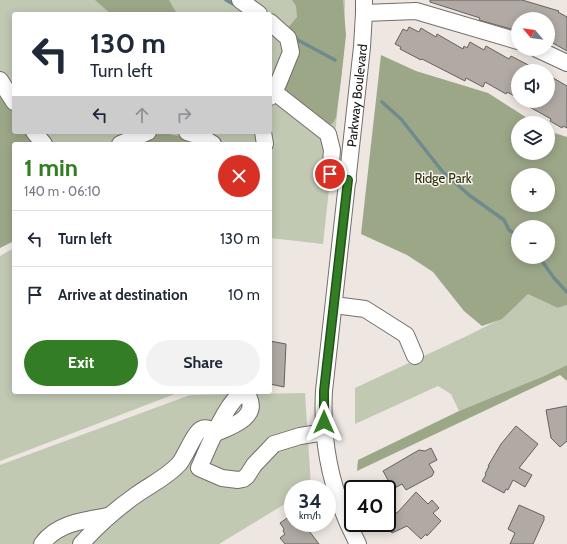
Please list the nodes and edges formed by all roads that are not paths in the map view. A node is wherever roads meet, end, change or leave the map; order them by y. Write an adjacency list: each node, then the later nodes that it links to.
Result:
1 (240, 0): 3 (street)
2 (364, 6): 5 (street); 17 (street, Parkway Boulevard)
3 (256, 12)
4 (272, 24): 9 (street)
5 (511, 39)
6 (552, 56): 7 (street)
7 (567, 63)
8 (0, 80): 10 (street)
9 (272, 94): 17 (street)
10 (12, 99)
11 (36, 134): 14 (street)
12 (143, 134): 15 (street)
13 (194, 134): 16 (street)
14 (42, 142)
15 (125, 142)
16 (210, 142)
17 (348, 180): 18 (street, Parkway Boulevard)
18 (334, 305): 19 (street); 20 (street, Parkway Boulevard)
19 (415, 356)
20 (325, 432): 21 (street); 24 (street, Parkway Boulevard)
21 (109, 516): 22 (street); 23 (street)
22 (42, 544)
23 (81, 544)
24 (358, 544)

